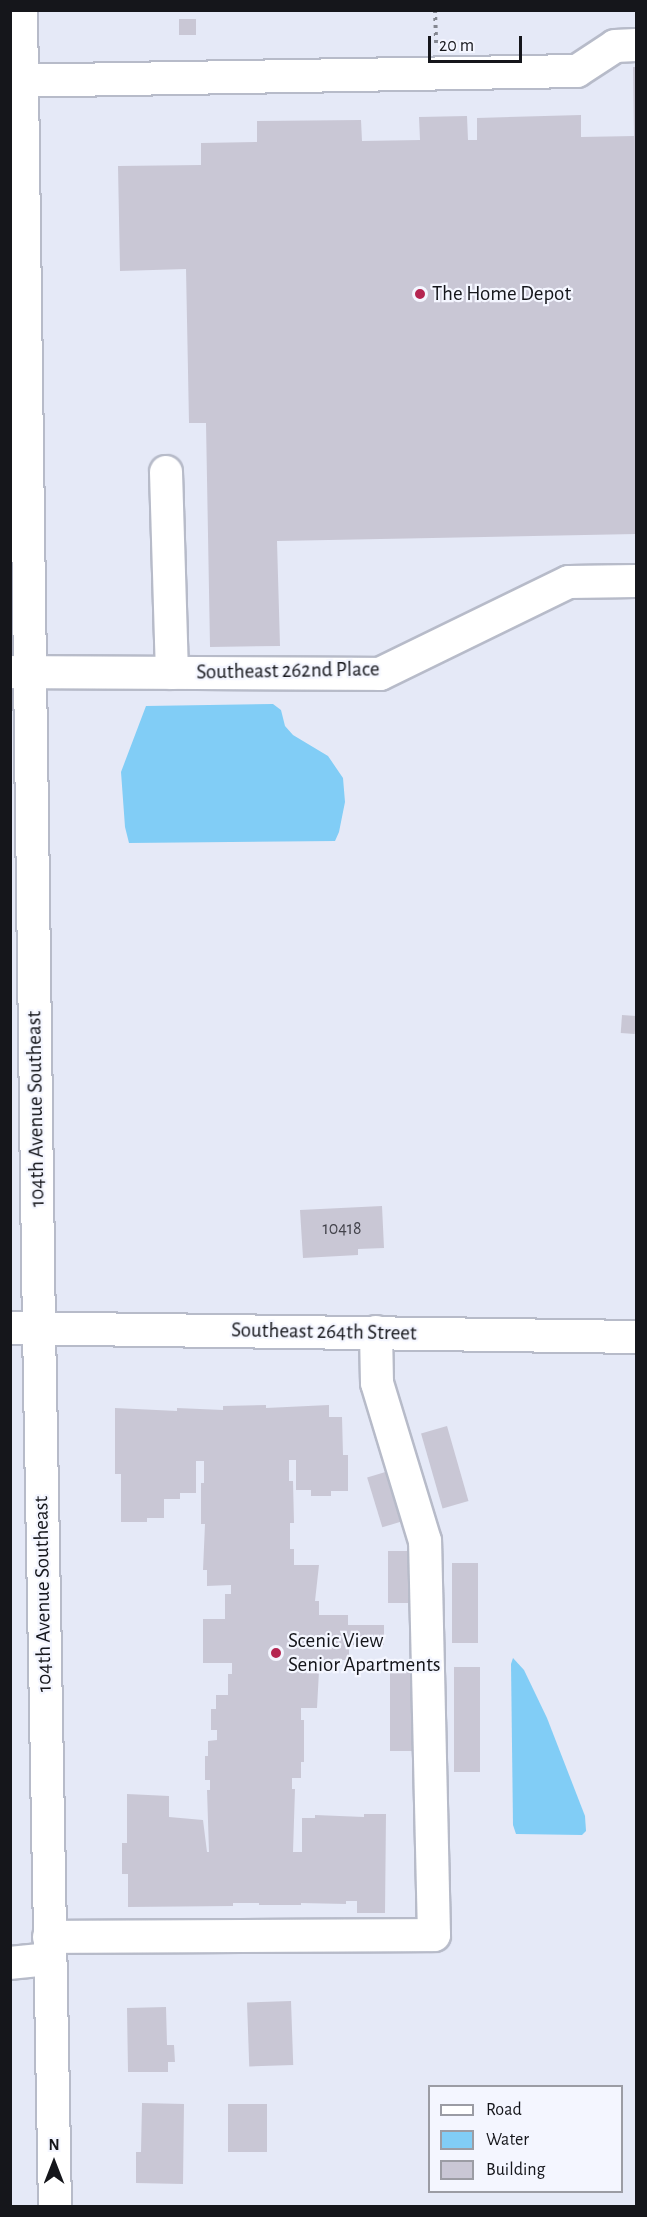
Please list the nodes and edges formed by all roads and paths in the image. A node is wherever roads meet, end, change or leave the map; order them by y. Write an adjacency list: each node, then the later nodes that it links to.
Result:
1 (21, 10): 3 (street, 104th Avenue Southeast)
2 (636, 45): 3 (street)
3 (16, 81): 6 (street, 104th Avenue Southeast)
4 (166, 472): 7 (street)
5 (636, 581): 7 (street, Southeast 262nd Place)
6 (20, 672): 7 (street, Southeast 262nd Place); 8 (street, 104th Avenue Southeast)
7 (172, 673)
8 (25, 1328): 9 (street, Southeast 264th Street); 11 (street, 104th Avenue Southeast)
9 (376, 1332): 10 (street, Southeast 264th Street); 11 (street)
10 (636, 1337)
11 (49, 1948): 12 (street); 13 (street, 104th Avenue Southeast)
12 (10, 1963)
13 (55, 2206)

